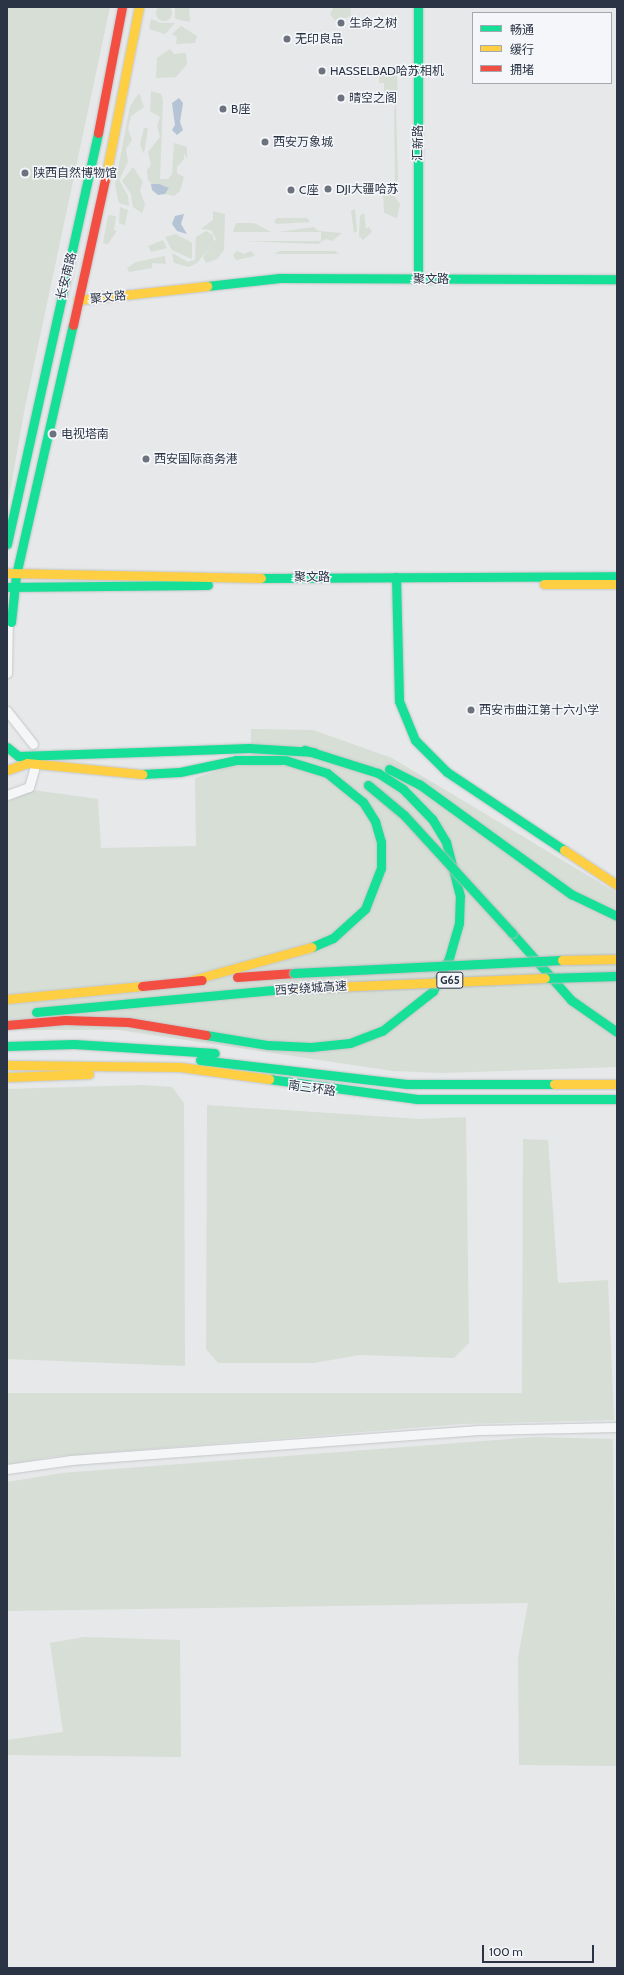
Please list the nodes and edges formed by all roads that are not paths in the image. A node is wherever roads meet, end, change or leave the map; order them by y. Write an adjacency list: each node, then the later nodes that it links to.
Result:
1 (122, 7): 8 (main road, 长安南路)
2 (139, 7): 6 (main road)
3 (418, 7): 4 (main road, 汇新路)
4 (418, 279): 5 (main road, 聚文路); 6 (main road, 聚文路)
5 (617, 279)
6 (78, 300): 7 (main road)
7 (58, 388): 8 (main road); 12 (main road)
8 (33, 421): 9 (main road, 长安南路)
9 (12, 520): 10 (main road); 11 (main road, 长安南路)
10 (7, 532)
11 (7, 544)
12 (11, 574): 14 (main road, 聚文路); 16 (main road)
13 (617, 576): 14 (main road, 聚文路)
14 (396, 581): 15 (main road, 聚文路); 16 (main road, 聚文路); 27 (main road)
15 (617, 584)
16 (10, 587): 17 (main road)
17 (9, 619): 18 (street)
18 (7, 673)
19 (7, 711): 20 (street)
20 (33, 744)
21 (7, 747): 22 (main road)
22 (305, 750): 28 (main road); 34 (main road, bridge)
23 (284, 760): 25 (main road); 31 (main road); 35 (main road, bridge)
24 (34, 769): 26 (street)
25 (7, 770)
26 (7, 795)
27 (617, 885)
28 (617, 916)
29 (617, 959): 31 (main road, 西安绕城高速 / G65, bridge)
30 (617, 976): 33 (main road, 西安绕城高速 / G65, bridge)
31 (192, 980): 32 (main road, 西安绕城高速 / G65)
32 (7, 999)
33 (7, 1016)
34 (7, 1024)
35 (617, 1032)
36 (7, 1046): 39 (main road)
37 (7, 1055): 39 (main road, 南三环路)
38 (7, 1065): 41 (main road, 南三环路)
39 (280, 1069): 42 (main road, 南三环路)
40 (7, 1077): 41 (main road)
41 (250, 1078): 43 (main road, 南三环路)
42 (617, 1084)
43 (617, 1099)
44 (617, 1427): 45 (street)
45 (7, 1469)

